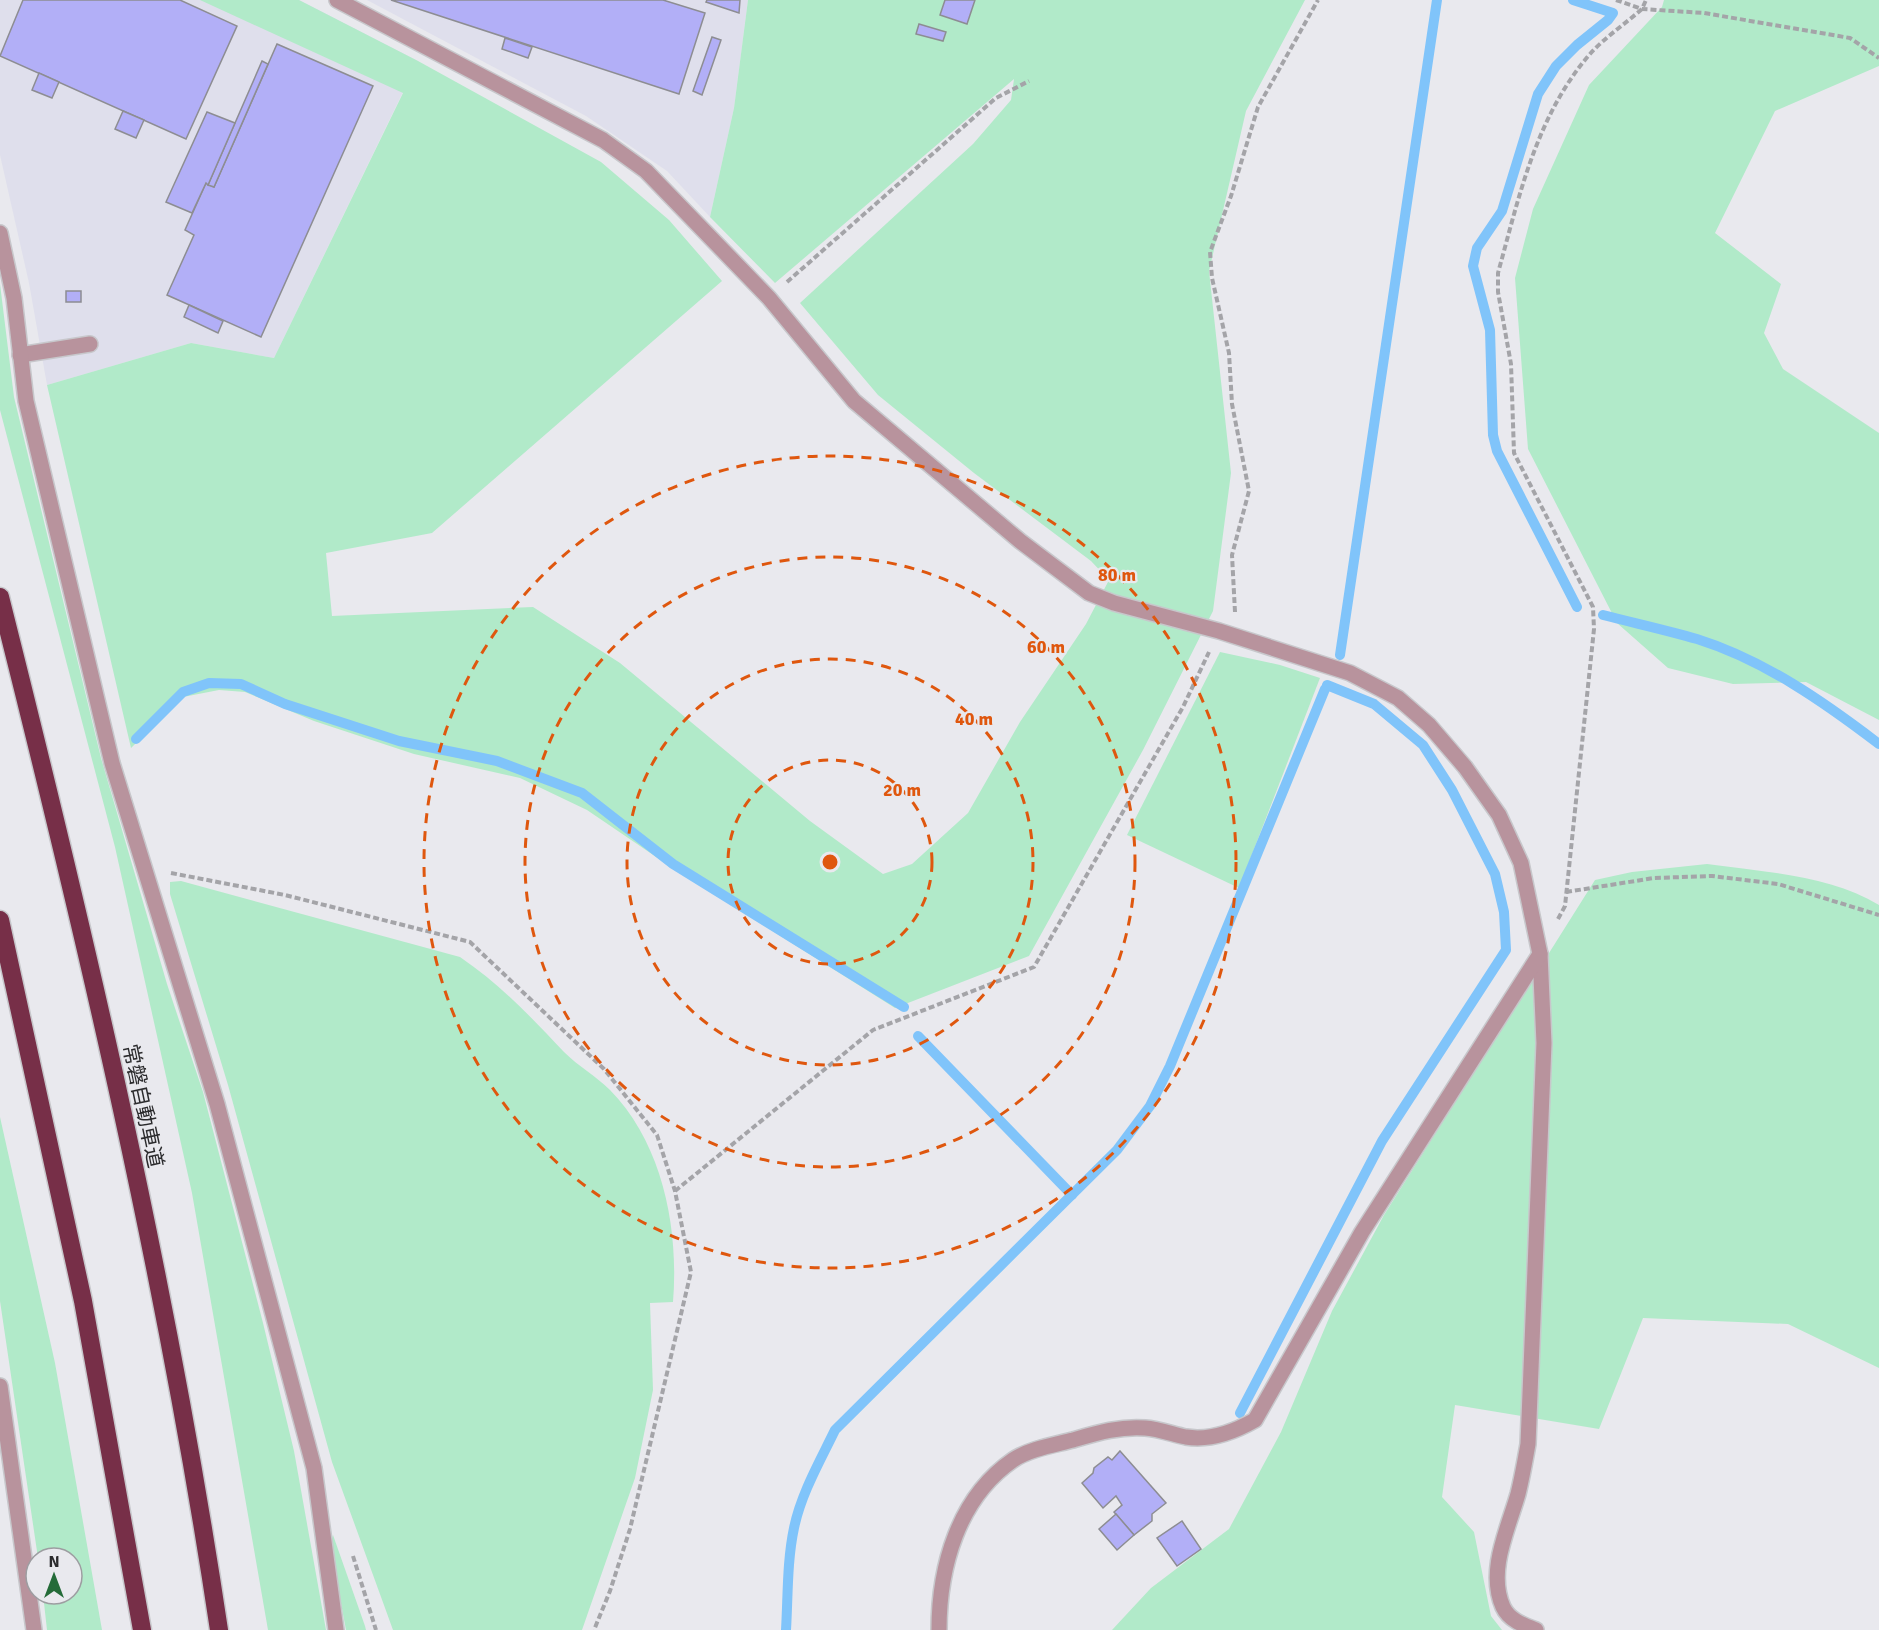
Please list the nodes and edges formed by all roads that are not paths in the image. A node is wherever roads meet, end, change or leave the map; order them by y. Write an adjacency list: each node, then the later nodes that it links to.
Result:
1 (336, 0): 7 (street)
2 (0, 233): 4 (street)
3 (90, 344): 4 (street)
4 (20, 355): 12 (street)
5 (0, 597): 11 (highway, 常磐自動車道)
6 (0, 920): 10 (highway)
7 (1540, 954): 13 (street); 14 (street)
8 (0, 1386): 9 (street)
9 (34, 1630)
10 (142, 1630)
11 (219, 1630)
12 (336, 1630)
13 (939, 1630)
14 (1536, 1630)

